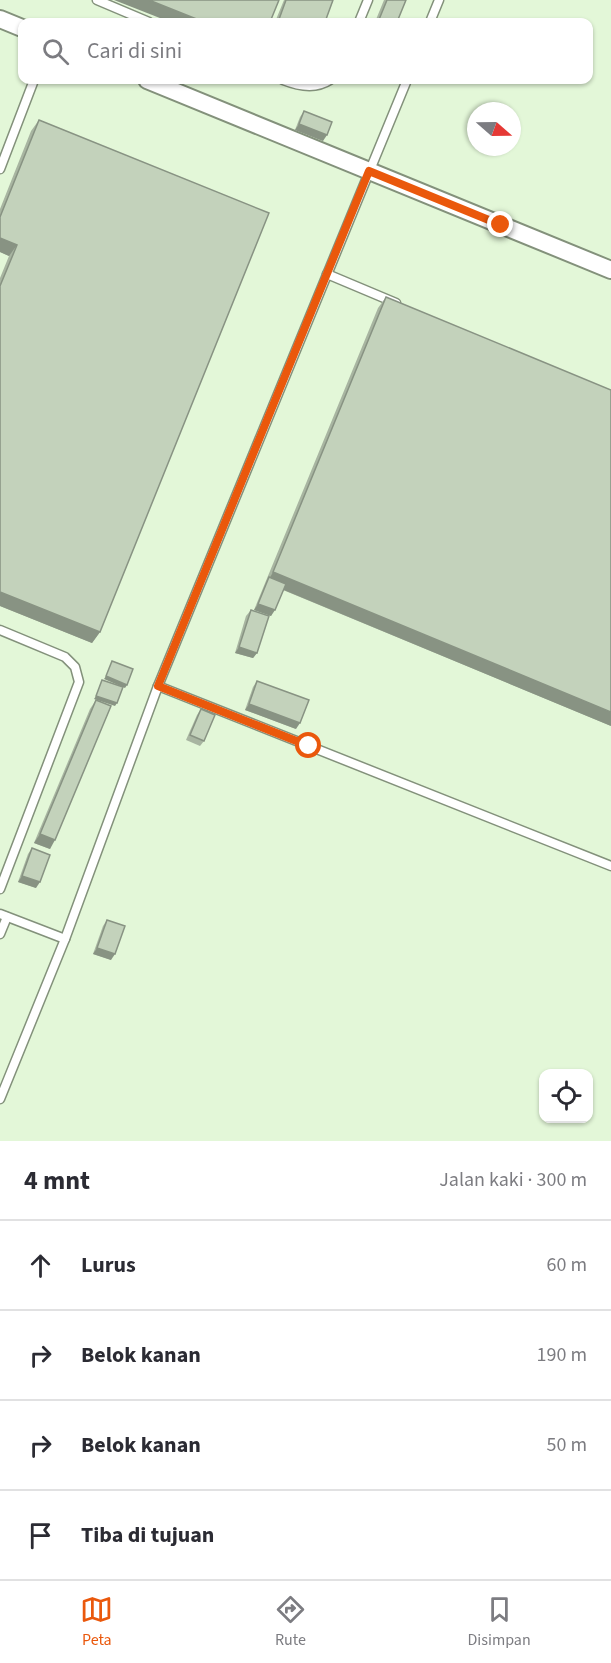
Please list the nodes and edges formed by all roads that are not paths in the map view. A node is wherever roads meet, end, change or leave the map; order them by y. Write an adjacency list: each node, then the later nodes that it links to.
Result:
1 (97, 0): 4 (lane)
2 (368, 0): 5 (lane)
3 (439, 0): 6 (lane)
4 (140, 18)
5 (361, 18)
6 (432, 18)
7 (0, 19): 8 (street)
8 (18, 26)
9 (32, 84): 14 (lane)
10 (157, 84): 15 (street)
11 (292, 84): 12 (lane)
12 (320, 84)
13 (405, 84): 15 (lane)
14 (0, 169)
15 (369, 171): 16 (street); 17 (lane)
16 (611, 270)
17 (327, 274): 18 (lane); 20 (lane)
18 (403, 306)
19 (0, 630): 22 (lane)
20 (158, 686): 21 (lane); 25 (lane)
21 (611, 866)
22 (0, 890)
23 (3, 916): 24 (lane); 25 (lane)
24 (0, 934)
25 (65, 939): 26 (lane)
26 (0, 1099)

